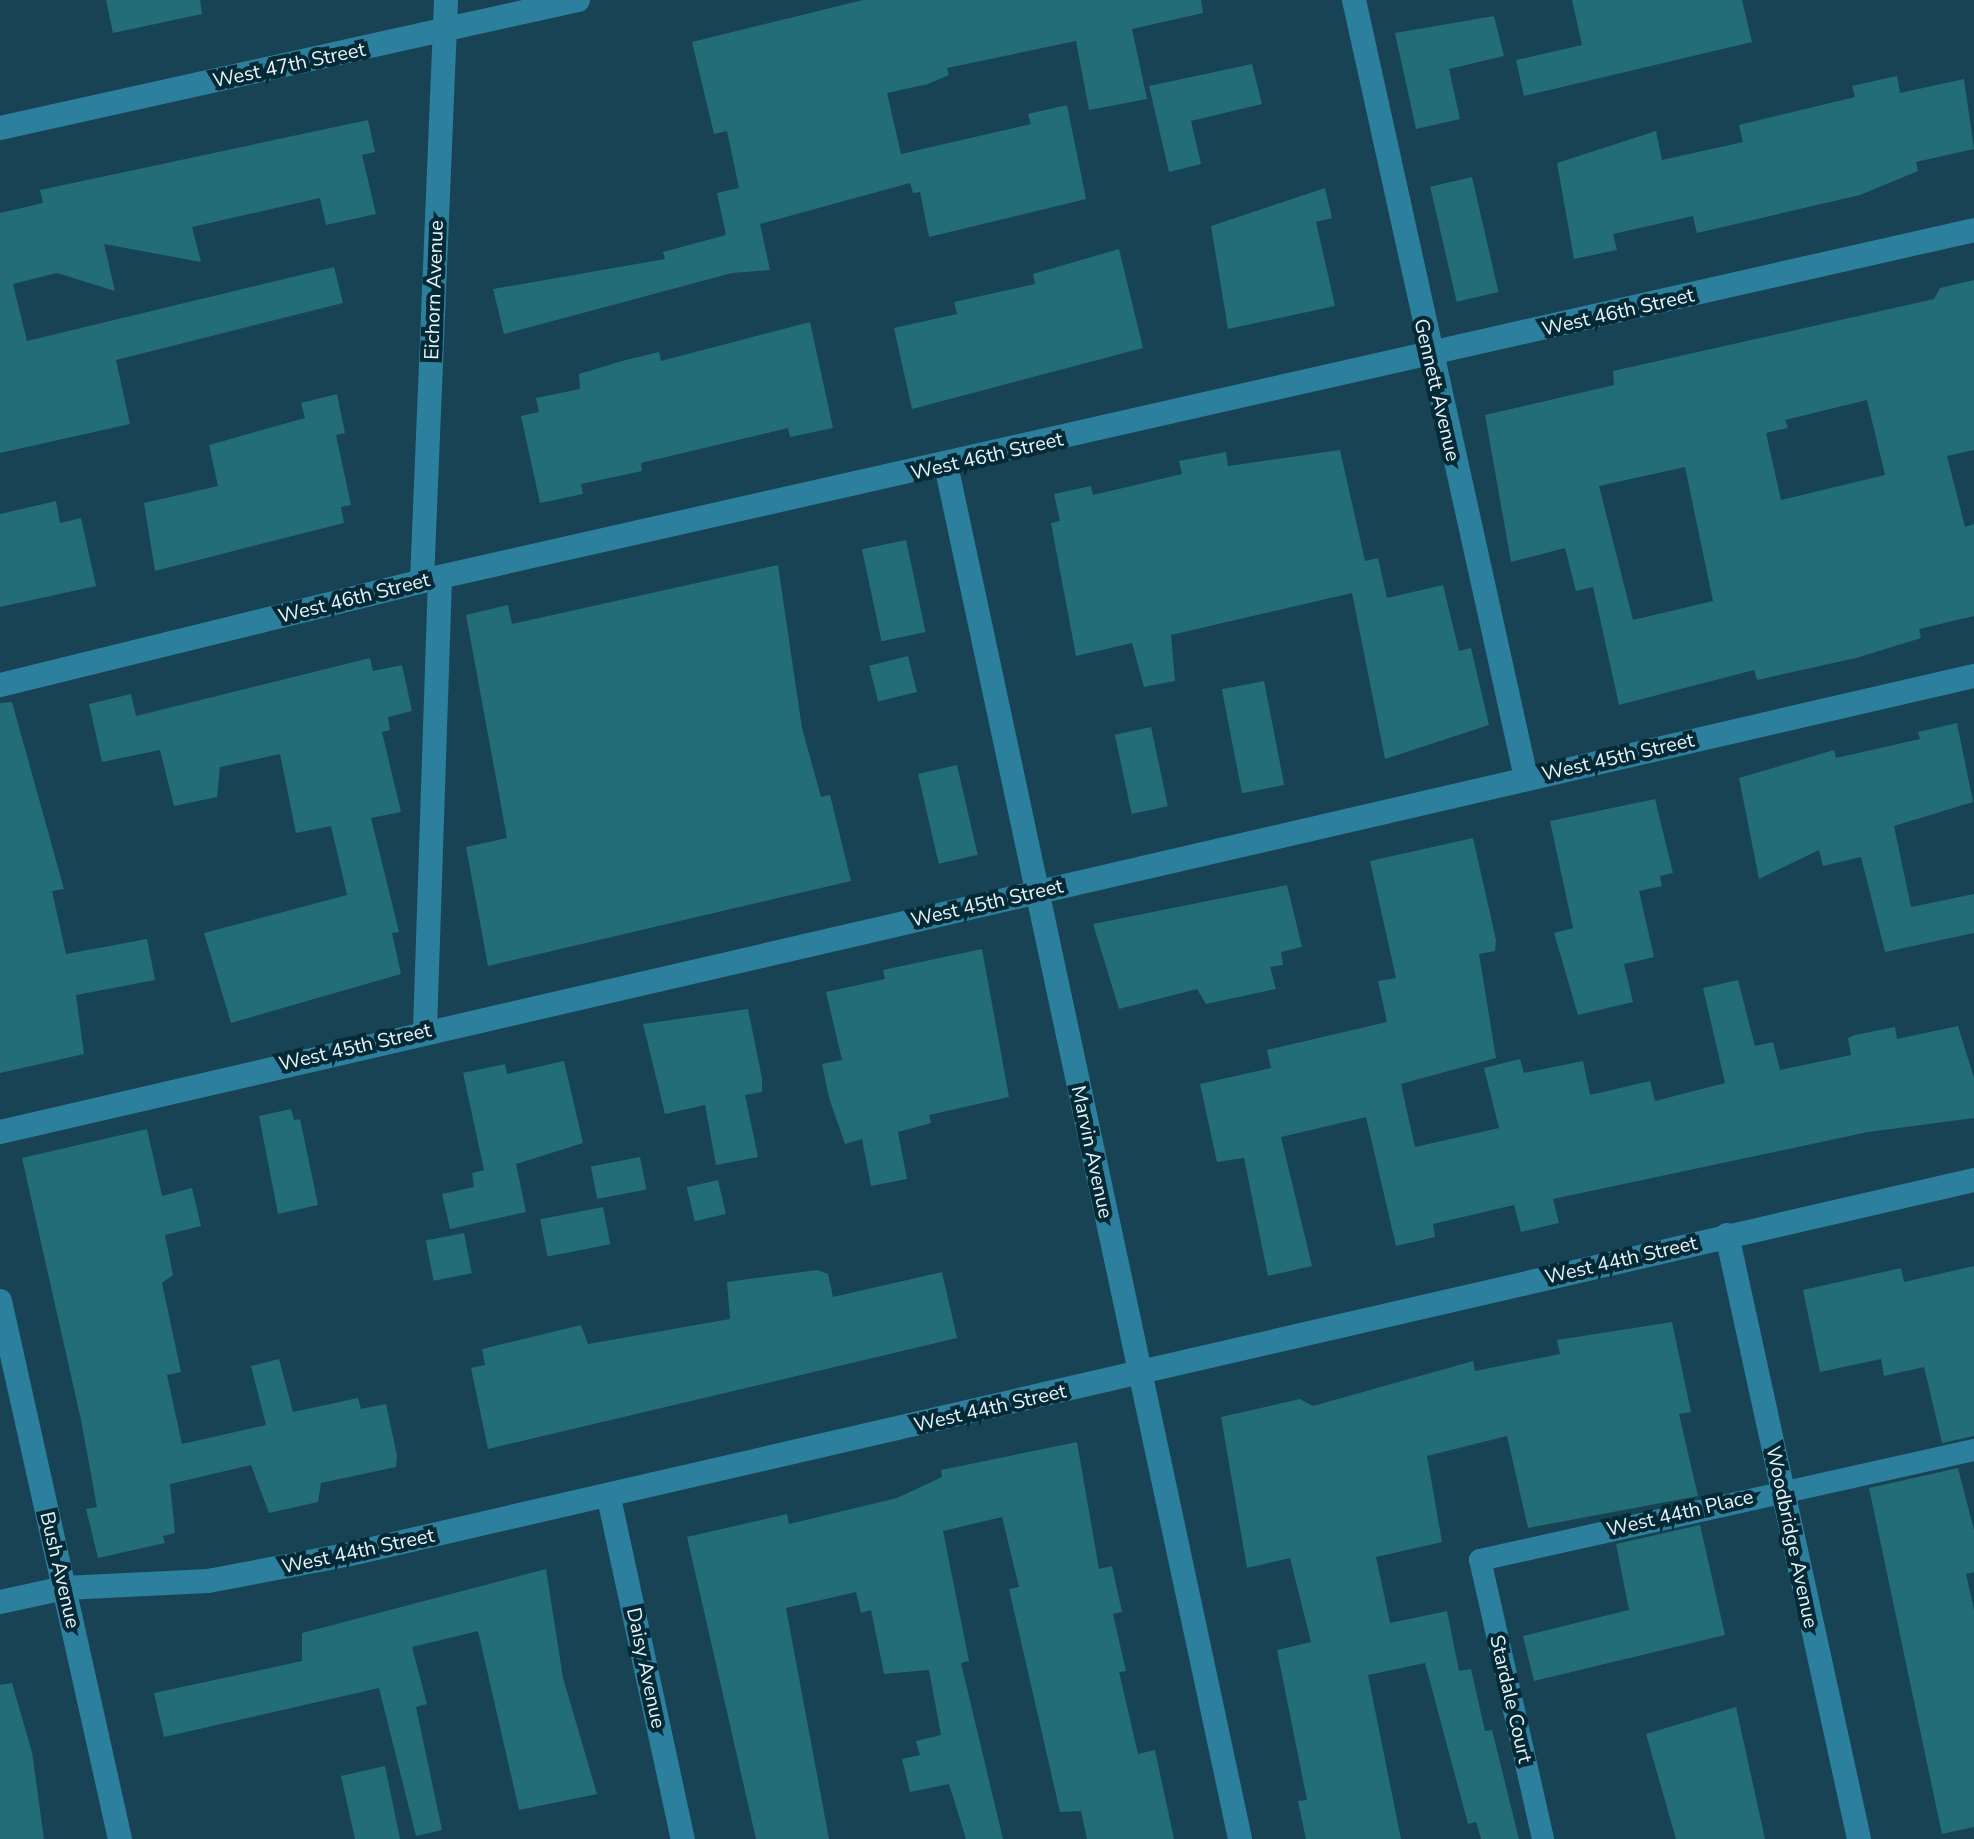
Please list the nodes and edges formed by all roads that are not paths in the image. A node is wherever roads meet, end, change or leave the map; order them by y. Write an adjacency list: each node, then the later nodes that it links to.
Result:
1 (446, 0): 4 (street, Eichorn Avenue)
2 (578, 0): 4 (street, West 47th Street)
3 (1354, 0): 7 (street, Gennett Avenue)
4 (445, 31): 5 (street, West 47th Street); 9 (street, Eichorn Avenue)
5 (0, 128)
6 (1974, 230): 7 (street, West 46th Street)
7 (1429, 356): 8 (street, West 46th Street); 12 (street, Gennett Avenue)
8 (946, 465): 9 (street, West 46th Street); 13 (street, Marvin Avenue)
9 (431, 579): 11 (street, West 46th Street); 14 (street, Eichorn Avenue)
10 (1974, 676): 12 (street, West 45th Street)
11 (0, 685)
12 (1526, 778): 13 (street, West 45th Street)
13 (1037, 892): 14 (street, West 45th Street); 19 (street, Marvin Avenue)
14 (425, 1030): 15 (street, West 45th Street)
15 (0, 1132)
16 (1974, 1180): 17 (street, West 44th Street)
17 (1727, 1235): 19 (street, West 44th Street); 21 (street, Woodbridge Avenue)
18 (0, 1301): 24 (street, Bush Avenue)
19 (1139, 1373): 22 (street, West 44th Street); 28 (street, Marvin Avenue)
20 (1974, 1450): 21 (lane, West 44th Place)
21 (1781, 1489): 23 (lane, West 44th Place); 30 (street, Woodbridge Avenue)
22 (609, 1498): 24 (street, West 44th Street); 27 (street, Daisy Avenue)
23 (1480, 1560): 29 (lane, Stardale Court)
24 (65, 1588): 25 (street, West 44th Street); 26 (street, Bush Avenue)
25 (0, 1602)
26 (120, 1839)
27 (683, 1839)
28 (1240, 1839)
29 (1543, 1839)
30 (1859, 1839)

